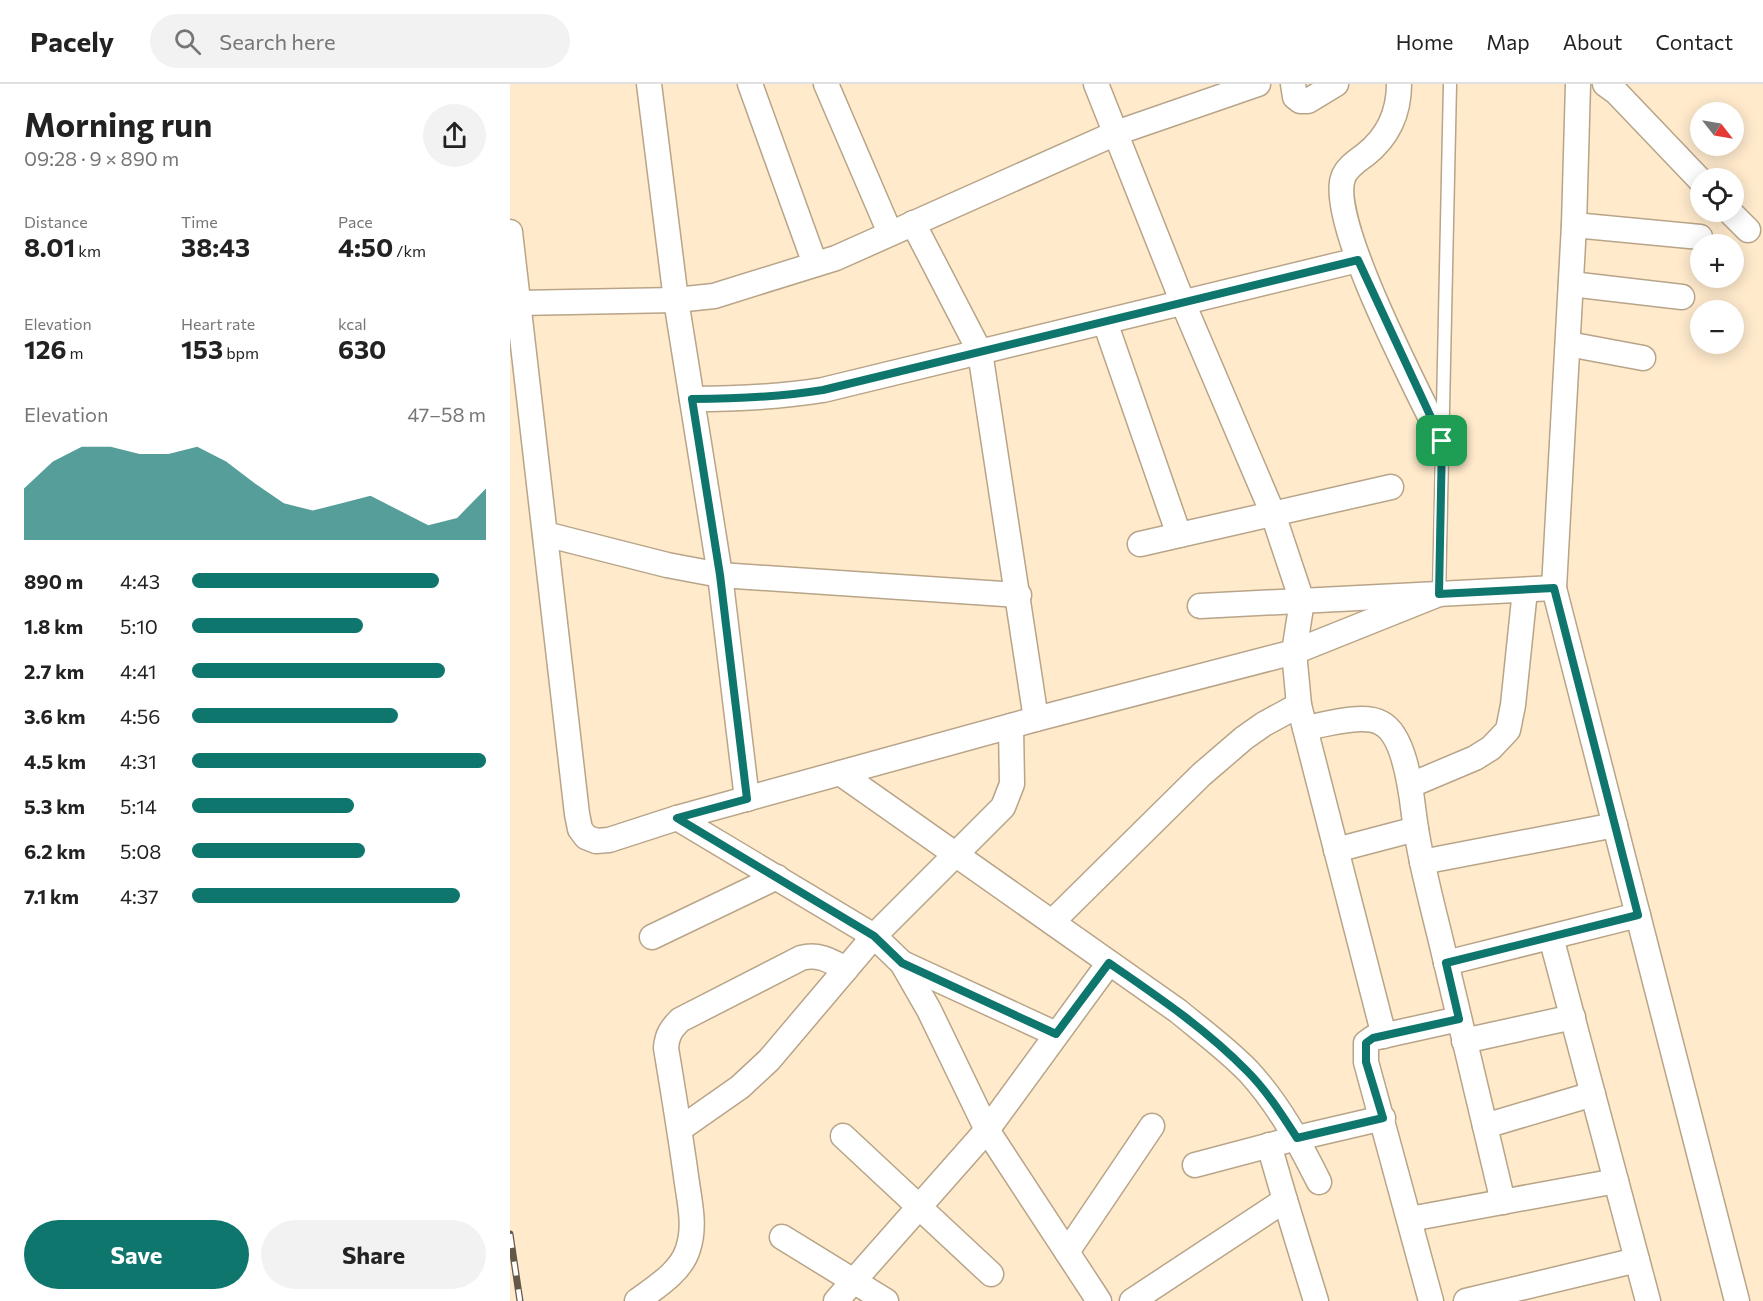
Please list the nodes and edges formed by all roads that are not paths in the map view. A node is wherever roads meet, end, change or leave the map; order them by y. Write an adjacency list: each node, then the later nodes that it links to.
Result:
1 (649, 84): 25 (street)
2 (750, 84): 22 (street)
3 (826, 84): 19 (street)
4 (1096, 84): 12 (street)
5 (1258, 84): 12 (street)
6 (1293, 84): 7 (street)
7 (1336, 84)
8 (1399, 84): 21 (street)
9 (1450, 84): 33 (lane)
10 (1578, 84): 16 (street)
11 (1605, 84): 13 (street)
12 (1116, 133): 15 (street); 27 (street)
13 (1690, 169)
14 (1740, 222): 17 (street)
15 (913, 223): 19 (street); 30 (street)
16 (1574, 225): 20 (street); 23 (street)
17 (1748, 230)
18 (510, 232): 26 (street)
19 (890, 233): 22 (street)
20 (1690, 236)
21 (1358, 260): 27 (street); 33 (street)
22 (815, 264): 25 (street)
23 (1571, 285): 24 (street); 29 (street)
24 (1682, 297)
25 (676, 300): 26 (street); 32 (street)
26 (518, 303): 36 (street)
27 (1183, 303): 28 (street); 35 (street)
28 (1105, 322): 30 (street); 37 (street)
29 (1568, 344): 31 (street); 40 (street)
30 (980, 352): 32 (street); 43 (street)
31 (1643, 358)
32 (692, 399): 39 (street)
33 (1442, 441): 42 (lane)
34 (1391, 487): 35 (street)
35 (1273, 514): 37 (street); 44 (street)
36 (545, 534): 39 (street); 54 (street)
37 (1179, 535): 38 (street)
38 (1140, 544)
39 (720, 575): 43 (street); 53 (street)
40 (1554, 588): 41 (street); 55 (street)
41 (1525, 590): 42 (street); 52 (street)
42 (1439, 594): 44 (street); 46 (street)
43 (1019, 595): 48 (street)
44 (1302, 601): 45 (street); 46 (street)
45 (1200, 606)
46 (1294, 652): 47 (street); 48 (street)
47 (1299, 705): 50 (street); 62 (street)
48 (1036, 718): 49 (street)
49 (1011, 726): 51 (street); 58 (street)
50 (1305, 728): 52 (street); 57 (street)
51 (840, 773): 53 (street); 58 (street)
52 (1411, 785): 56 (street)
53 (747, 799): 54 (street)
54 (677, 818): 60 (street)
55 (1615, 825): 59 (street); 61 (street)
56 (1416, 829): 57 (street); 59 (street)
57 (1336, 850): 73 (street)
58 (956, 856): 62 (street); 63 (street)
59 (1422, 862): 68 (street)
60 (777, 877): 63 (street); 64 (street)
61 (1638, 915): 65 (street); 95 (street)
62 (1052, 922): 67 (street)
63 (874, 936): 66 (street); 69 (street)
64 (652, 937)
65 (1551, 937): 68 (street); 70 (street)
66 (902, 963): 72 (street); 79 (street)
67 (1109, 963): 72 (street); 81 (street)
68 (1446, 963): 71 (street)
69 (846, 969): 78 (street); 78 (street)
70 (1573, 1017): 71 (street); 74 (street)
71 (1462, 1030): 73 (street); 77 (street)
72 (1056, 1034): 79 (street)
73 (1384, 1036): 75 (street)
74 (1593, 1094): 77 (street); 84 (street)
75 (1383, 1118): 81 (street); 89 (street)
76 (1152, 1126): 91 (street)
77 (1485, 1126): 87 (street)
78 (680, 1129): 96 (street)
79 (987, 1130): 88 (street); 91 (street)
80 (843, 1136): 88 (street)
81 (1297, 1138): 82 (street); 85 (street)
82 (1269, 1145): 83 (street); 86 (street)
83 (1195, 1165)
84 (1616, 1181): 87 (street); 92 (street)
85 (1319, 1182)
86 (1285, 1200): 100 (street); 101 (street)
87 (1503, 1202): 89 (street)
88 (919, 1207): 93 (street); 94 (street)
89 (1410, 1219): 102 (street)
90 (782, 1237): 94 (street)
91 (1067, 1252): 99 (street)
92 (1638, 1260): 103 (street); 104 (street)
93 (991, 1274)
94 (854, 1281): 97 (street); 98 (street)
95 (1732, 1300)
96 (637, 1301)
97 (836, 1301)
98 (886, 1301)
99 (1099, 1301)
100 (1132, 1301)
101 (1316, 1301)
102 (1431, 1301)
103 (1466, 1301)
104 (1648, 1301)

